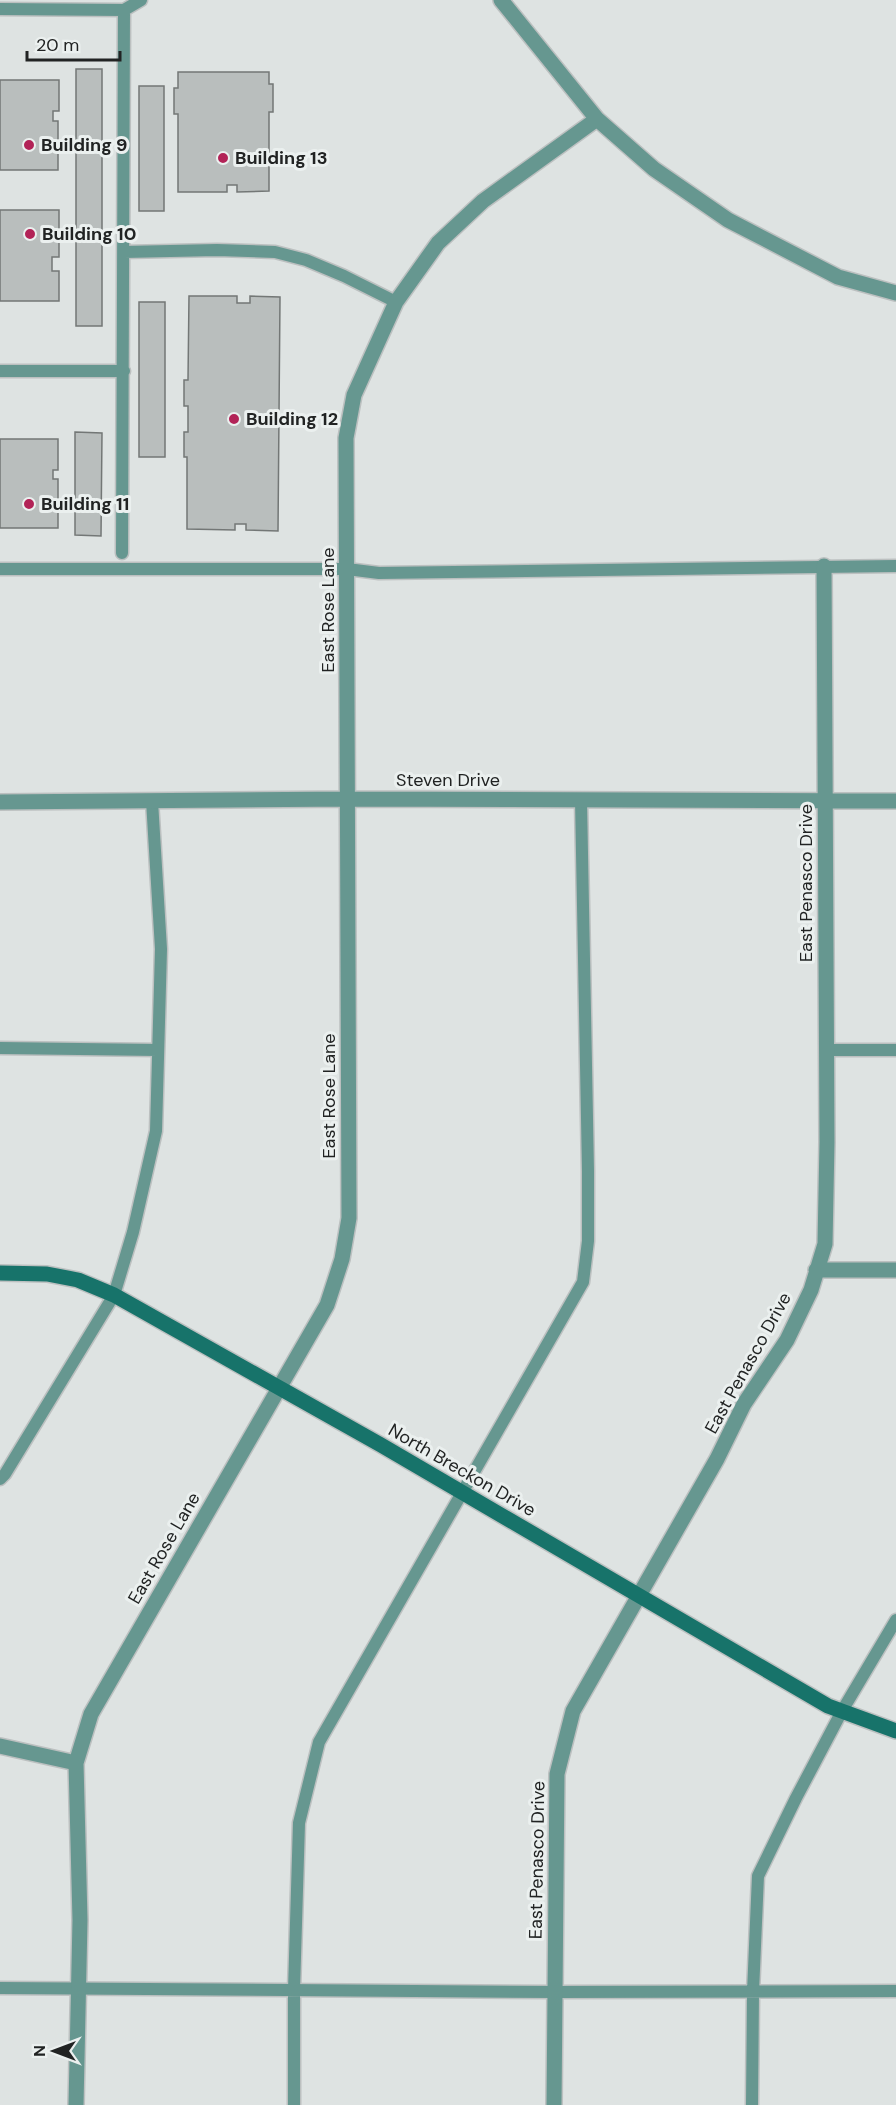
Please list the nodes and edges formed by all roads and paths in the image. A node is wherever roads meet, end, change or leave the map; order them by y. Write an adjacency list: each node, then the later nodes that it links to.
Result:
1 (141, 0): 4 (lane)
2 (501, 0): 5 (street)
3 (0, 9): 4 (lane)
4 (124, 10): 6 (lane)
5 (597, 119): 7 (street); 8 (street, East Rose Lane)
6 (124, 252): 8 (lane); 10 (lane)
7 (896, 293)
8 (396, 303): 15 (street, East Rose Lane)
9 (0, 371): 10 (lane)
10 (124, 371): 11 (lane)
11 (123, 553)
12 (824, 566): 13 (lane); 15 (lane); 19 (street, East Penasco Drive)
13 (896, 566)
14 (0, 569): 15 (lane)
15 (347, 569): 16 (street, East Rose Lane)
16 (349, 799): 17 (street, Steven Drive); 18 (street, Steven Drive); 30 (street, East Rose Lane)
17 (581, 800): 19 (street, Steven Drive); 32 (lane)
18 (152, 801): 21 (street, Steven Drive); 23 (lane)
19 (825, 801): 20 (street, Steven Drive); 24 (street, East Penasco Drive)
20 (896, 801)
21 (0, 802)
22 (0, 1048): 23 (lane)
23 (158, 1050): 29 (lane)
24 (826, 1050): 25 (lane); 26 (street, East Penasco Drive)
25 (896, 1050)
26 (816, 1270): 27 (street); 33 (street, East Penasco Drive)
27 (896, 1270)
28 (0, 1273): 29 (street, North Breckon Drive)
29 (114, 1295): 30 (street, North Breckon Drive); 31 (lane)
30 (279, 1388): 32 (street, North Breckon Drive); 38 (street, East Rose Lane)
31 (0, 1479)
32 (463, 1493): 33 (street, North Breckon Drive); 41 (lane)
33 (639, 1596): 35 (street, North Breckon Drive); 43 (street, East Penasco Drive)
34 (896, 1620): 35 (lane)
35 (842, 1711): 36 (street, North Breckon Drive); 44 (lane)
36 (896, 1731)
37 (0, 1746): 38 (street)
38 (76, 1763): 40 (street, East Rose Lane)
39 (0, 1988): 40 (lane)
40 (78, 1988): 41 (lane); 45 (street, East Rose Lane)
41 (294, 1990): 43 (lane); 46 (lane)
42 (896, 1991): 44 (lane)
43 (555, 1992): 44 (lane); 47 (street, East Penasco Drive)
44 (753, 1992): 48 (lane)
45 (76, 2105)
46 (294, 2105)
47 (554, 2105)
48 (752, 2105)

